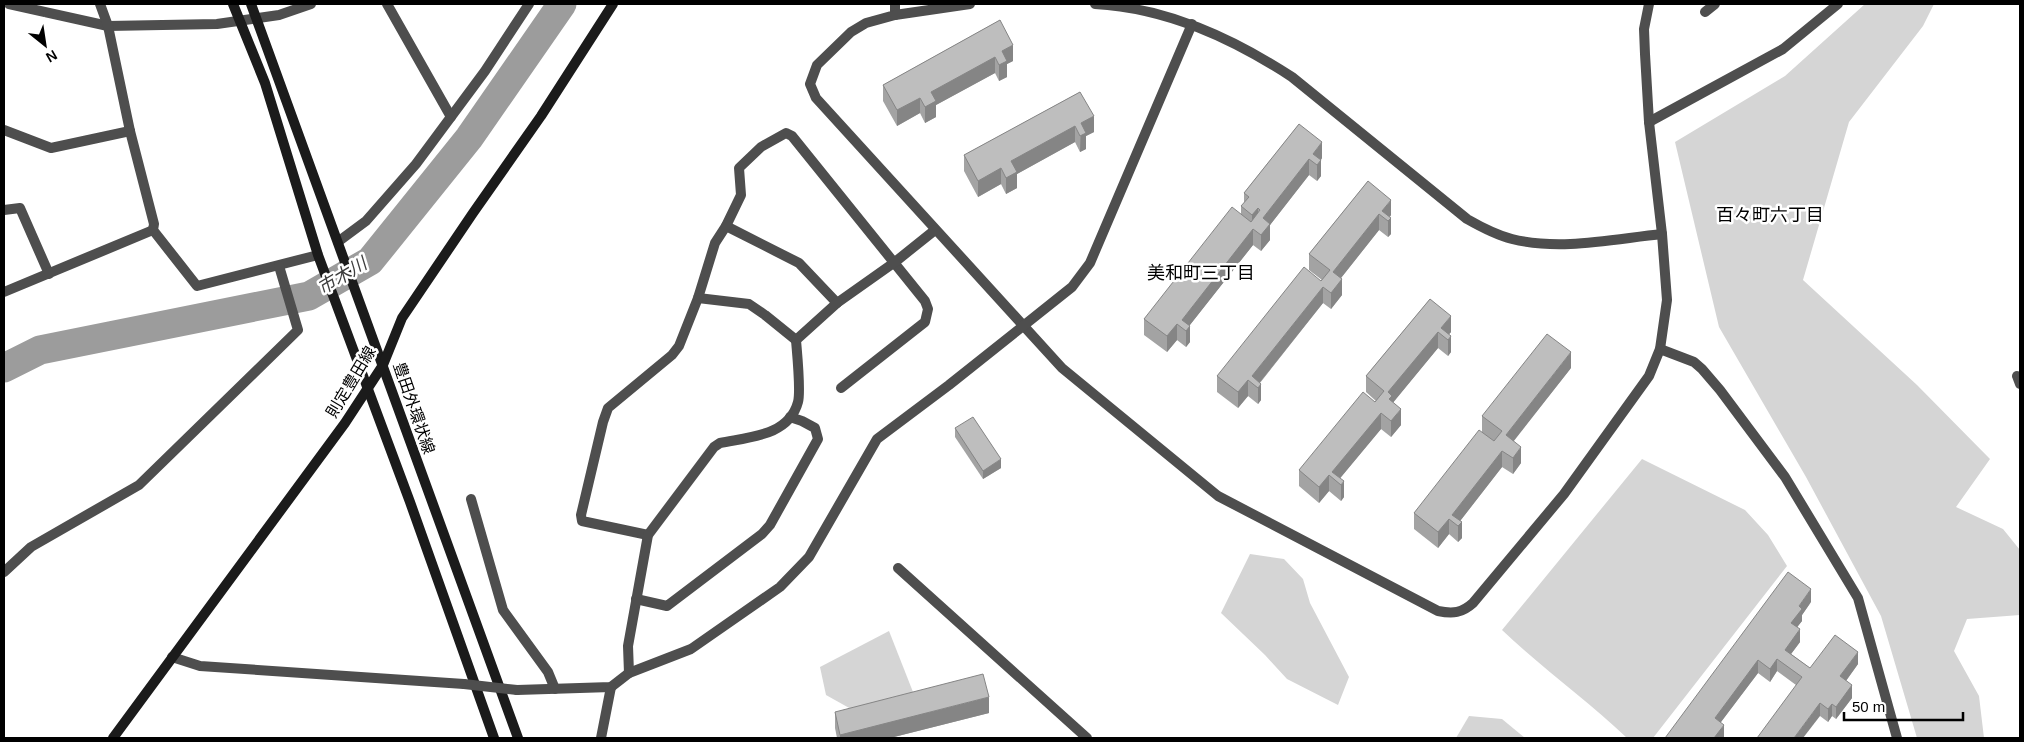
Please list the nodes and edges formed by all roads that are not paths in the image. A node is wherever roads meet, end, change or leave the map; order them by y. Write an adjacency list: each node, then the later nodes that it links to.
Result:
1 (8, 4): 20 (street)
2 (100, 4): 20 (street)
3 (233, 4): 18 (street)
4 (251, 4): 17 (street, 豊田外環状線)
5 (311, 4): 17 (street)
6 (387, 4): 21 (street)
7 (529, 4): 21 (street)
8 (613, 4): 41 (street, 則定豊田線)
9 (895, 4): 16 (street)
10 (970, 4): 16 (street)
11 (1095, 4): 19 (street)
12 (1649, 4): 22 (street)
13 (1715, 4): 15 (street)
14 (1838, 4): 22 (street)
15 (1705, 12)
16 (895, 16): 28 (street)
17 (257, 18): 18 (street); 30 (street, 豊田外環状線)
18 (240, 21): 20 (street); 31 (street)
19 (1192, 24): 29 (street); 38 (street)
20 (108, 26): 24 (street)
21 (451, 117): 30 (street)
22 (1649, 122): 29 (street)
23 (4, 130): 24 (street)
24 (130, 131): 27 (street)
25 (4, 210): 34 (street)
26 (726, 226): 32 (street); 36 (street); 37 (street)
27 (152, 230): 33 (street); 34 (street)
28 (935, 230): 32 (street); 38 (street)
29 (1662, 234): 40 (street)
30 (338, 241): 41 (street, 豊田外環状線)
31 (318, 255): 33 (street); 43 (street)
32 (895, 262): 37 (street); 42 (street)
33 (278, 266): 48 (street)
34 (48, 274): 35 (street)
35 (4, 292)
36 (698, 298): 39 (street); 46 (street)
37 (836, 303): 39 (street)
38 (1023, 327): 40 (street); 51 (street)
39 (796, 340): 44 (street)
40 (1660, 349): 59 (street)
41 (382, 365): 43 (street, 則定豊田線); 56 (street, 豊田外環状線)
42 (841, 388)
43 (367, 389): 50 (street, 則定豊田線); 55 (street)
44 (790, 417): 46 (street); 49 (street)
45 (470, 500): 53 (street)
46 (648, 534): 49 (street)
47 (898, 568): 58 (street)
48 (4, 572)
49 (636, 599): 51 (street)
50 (172, 657): 53 (street, bridge); 54 (street, 則定豊田線)
51 (629, 673): 52 (street)
52 (611, 687): 53 (street); 57 (street)
53 (555, 689)
54 (112, 738)
55 (494, 738)
56 (518, 738)
57 (601, 738)
58 (1087, 738)
59 (1897, 738)

